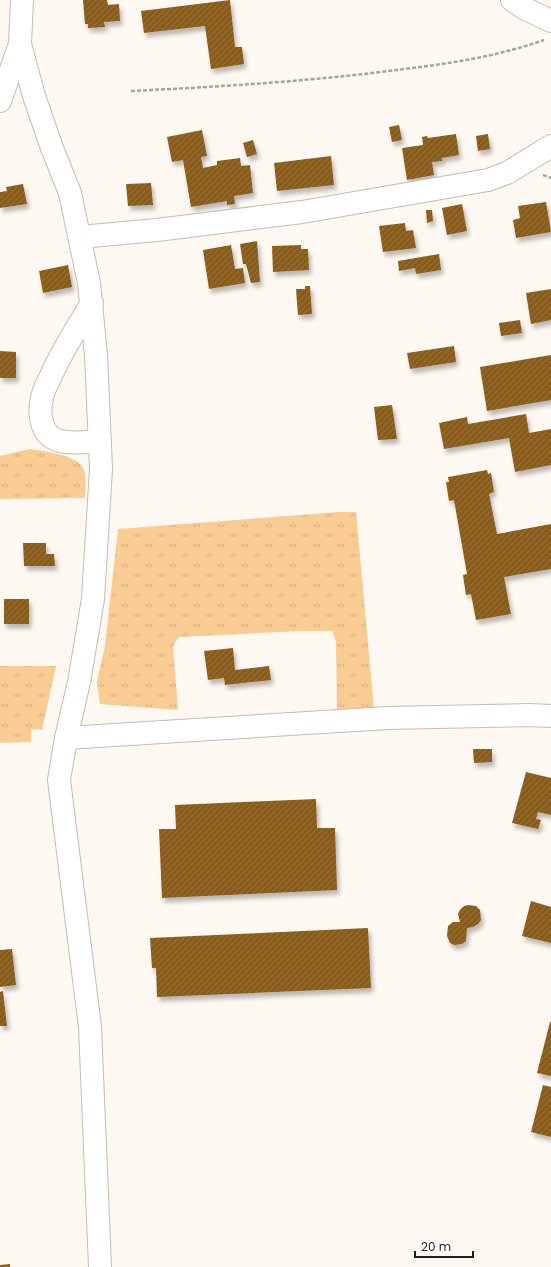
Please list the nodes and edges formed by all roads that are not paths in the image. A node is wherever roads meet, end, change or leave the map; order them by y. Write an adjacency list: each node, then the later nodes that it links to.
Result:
1 (18, 0): 4 (street)
2 (512, 0): 3 (street)
3 (551, 21)
4 (20, 44): 5 (street); 7 (street)
5 (0, 101)
6 (551, 146): 7 (street)
7 (80, 237): 8 (street)
8 (92, 303): 9 (street); 9 (street)
9 (100, 441): 11 (street)
10 (551, 716): 11 (street)
11 (66, 738): 12 (street)
12 (100, 1267)

